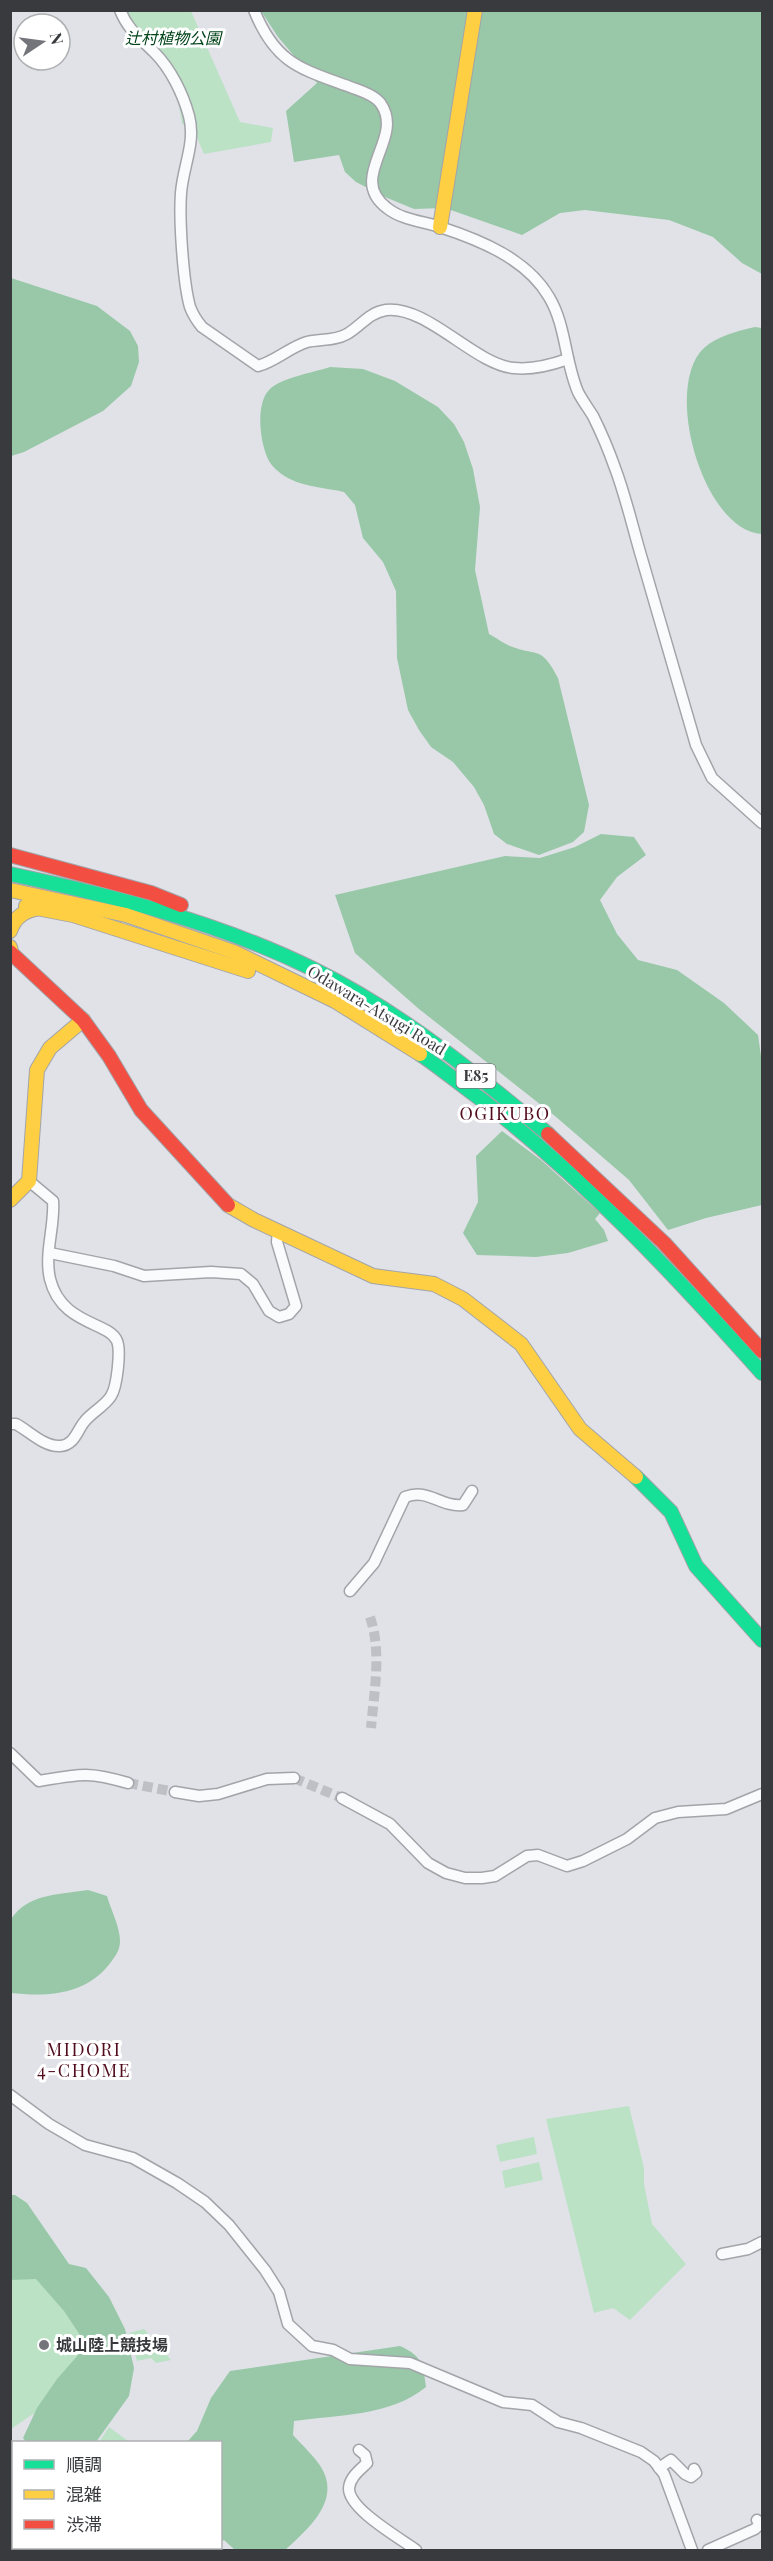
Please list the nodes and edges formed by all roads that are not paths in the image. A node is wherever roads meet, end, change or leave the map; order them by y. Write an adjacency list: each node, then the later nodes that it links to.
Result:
1 (120, 10): 5 (street)
2 (254, 10): 4 (street)
3 (475, 10): 4 (main road)
4 (440, 227): 5 (street)
5 (568, 359): 6 (street)
6 (762, 824)
7 (10, 855): 14 (main road)
8 (10, 874): 11 (main road, Odawara-Atsugi Road / E85)
9 (10, 890): 11 (main road, Odawara-Atsugi Road / E85)
10 (10, 903): 12 (main road)
11 (121, 905): 14 (main road, Odawara-Atsugi Road / E85); 17 (main road, Odawara-Atsugi Road / E85)
12 (39, 908): 13 (main road); 17 (main road)
13 (10, 931)
14 (261, 945): 22 (main road, Odawara-Atsugi Road / E85)
15 (11, 950): 16 (main road)
16 (83, 1020): 18 (main road); 20 (main road)
17 (428, 1058): 23 (main road, Odawara-Atsugi Road / E85)
18 (29, 1181): 19 (main road); 21 (street)
19 (10, 1200)
20 (278, 1230): 21 (street); 27 (main road)
21 (50, 1253): 24 (street)
22 (762, 1351)
23 (762, 1373)
24 (10, 1424)
25 (472, 1491): 26 (street)
26 (350, 1591)
27 (762, 1640)
28 (10, 1753): 30 (street)
29 (294, 1778): 31 (street)
30 (128, 1784)
31 (176, 1792)
32 (762, 1794): 33 (street)
33 (342, 1798)
34 (10, 2095): 38 (street)
35 (762, 2242): 36 (street)
36 (722, 2254)
37 (359, 2450): 41 (street)
38 (659, 2468): 39 (street); 42 (street)
39 (694, 2469)
40 (757, 2520): 43 (street)
41 (416, 2550)
42 (692, 2550)
43 (708, 2550)

